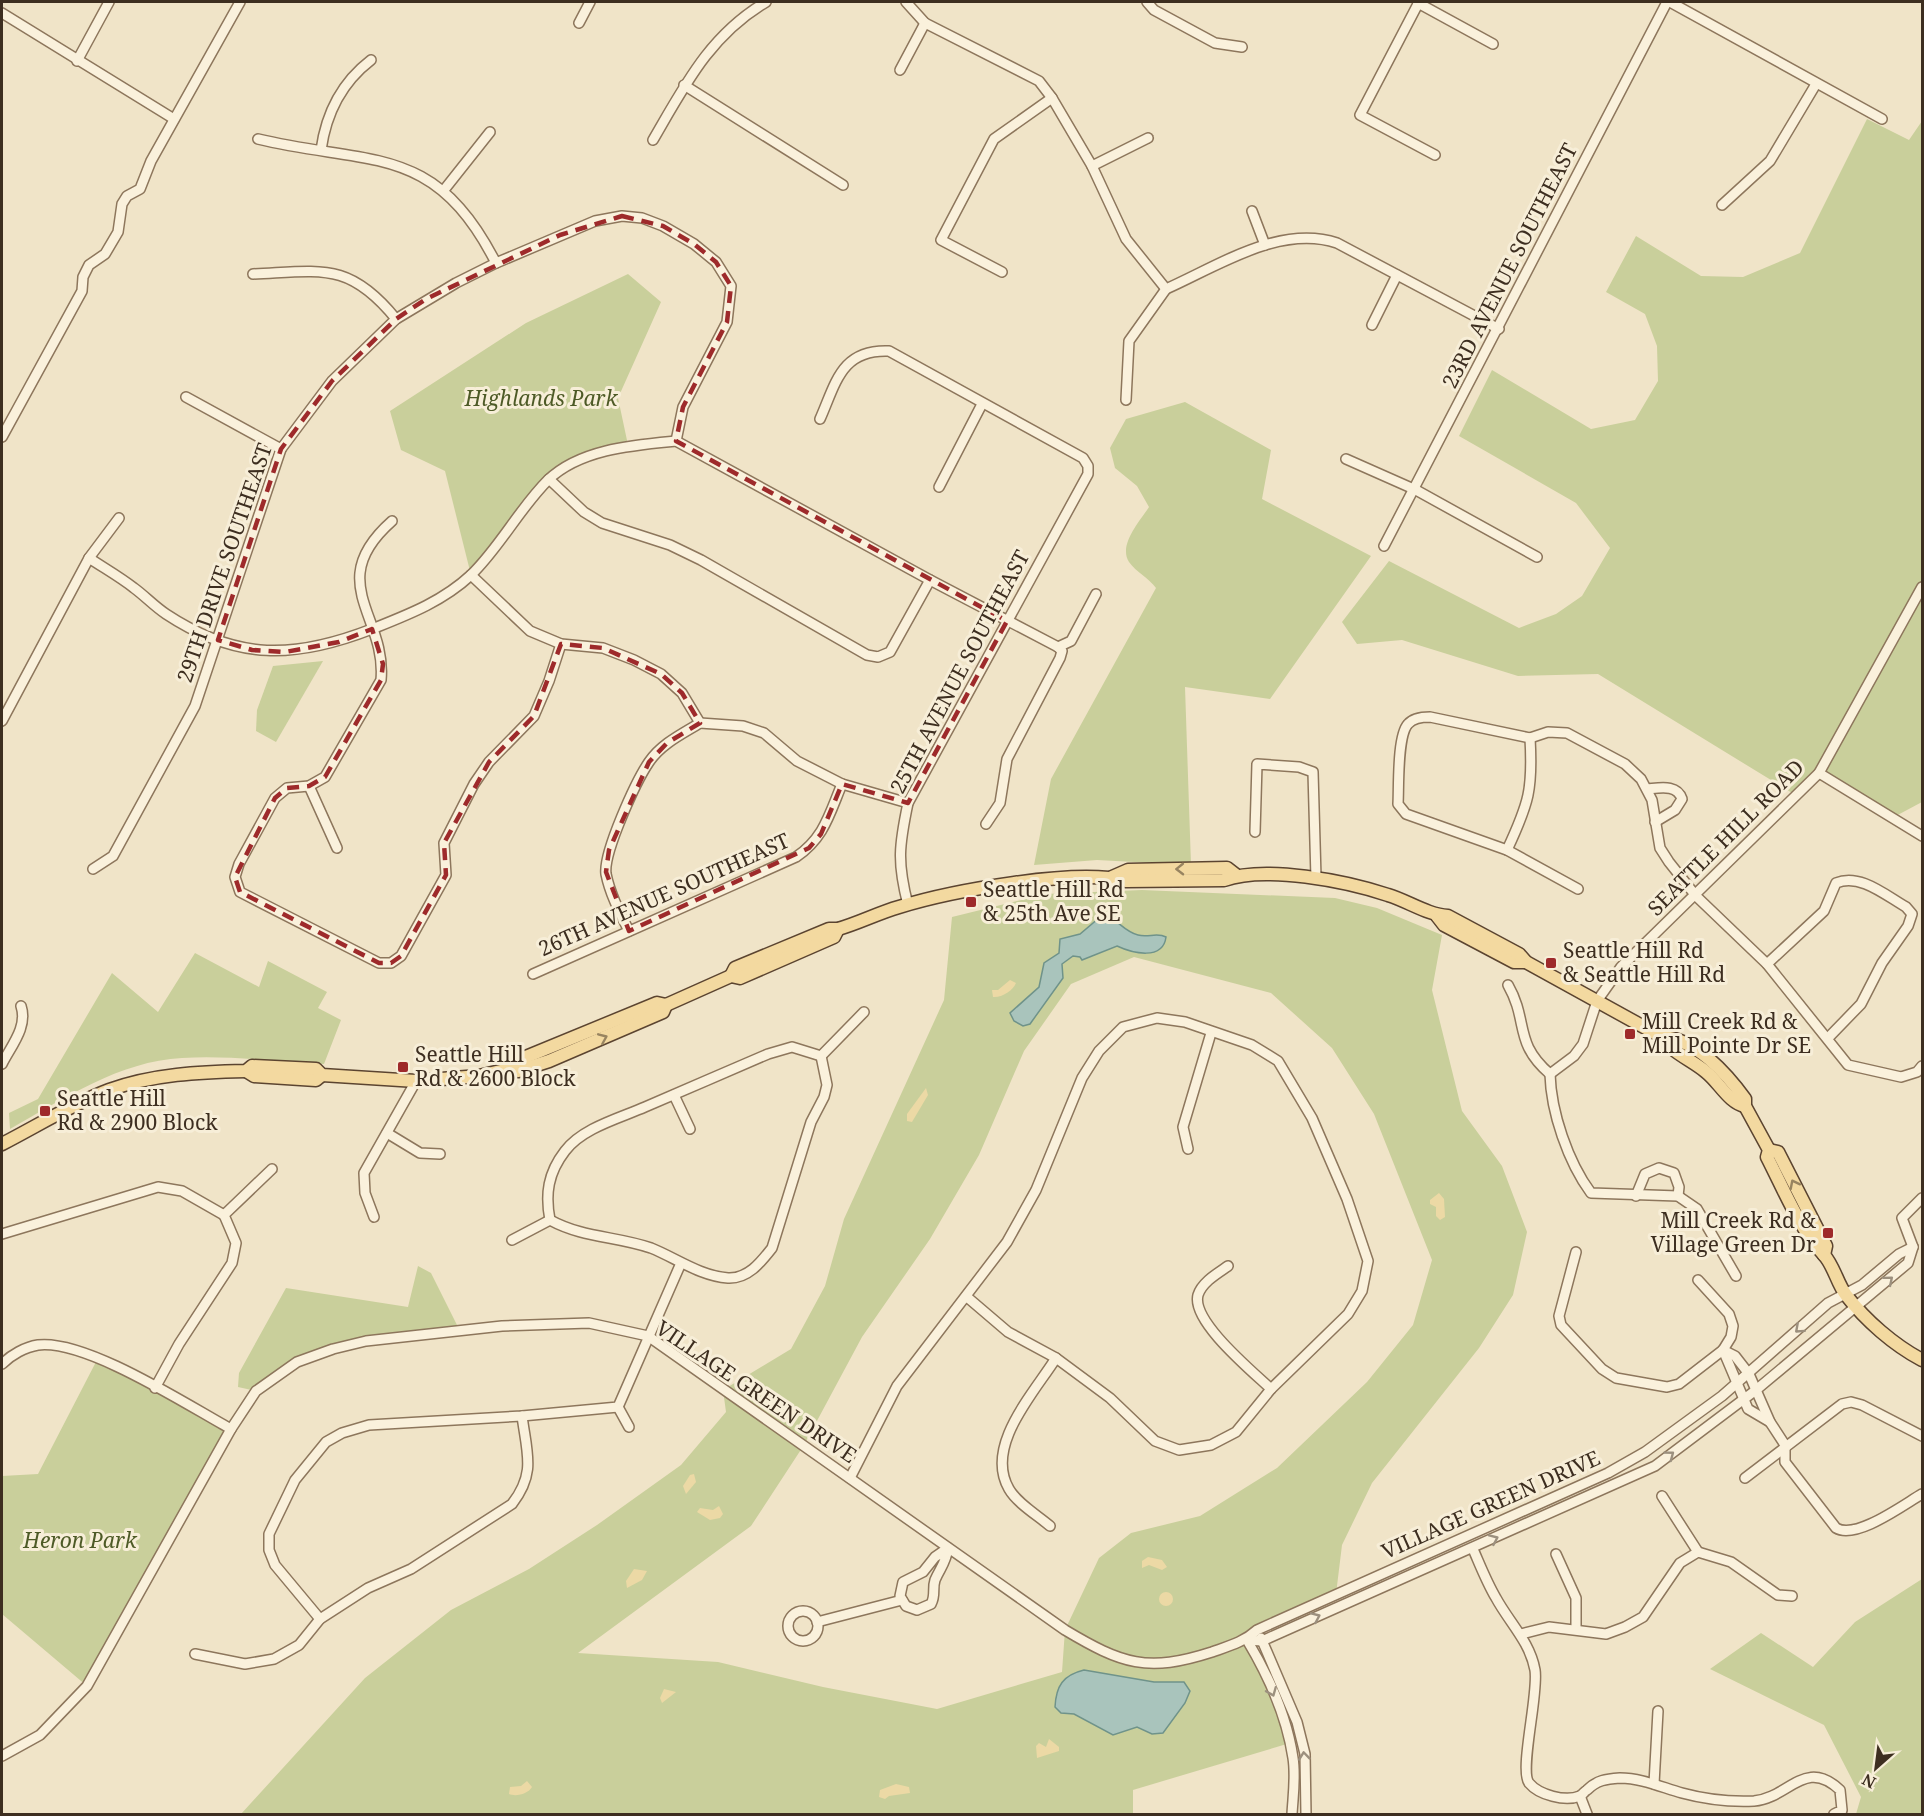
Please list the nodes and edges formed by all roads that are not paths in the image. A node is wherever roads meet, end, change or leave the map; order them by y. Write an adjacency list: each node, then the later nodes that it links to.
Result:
1 (109, 2): 15 (street)
2 (240, 2): 20 (street)
3 (591, 2): 10 (street)
4 (766, 2): 18 (street)
5 (906, 2): 11 (street)
6 (1147, 2): 13 (street)
7 (1419, 2): 12 (street); 27 (street)
8 (1668, 2): 17 (street); 41 (street, 23RD AVENUE SOUTHEAST)
9 (2, 13): 15 (street)
10 (579, 22)
11 (925, 23): 16 (street); 19 (street)
12 (1493, 44)
13 (1242, 48)
14 (371, 60): 26 (street)
15 (77, 61): 20 (street)
16 (900, 70)
17 (1816, 84): 21 (street); 31 (street)
18 (684, 85): 25 (street); 29 (street)
19 (1052, 98): 28 (street); 35 (street)
20 (174, 118): 46 (street)
21 (1881, 119)
22 (490, 132): 30 (street)
23 (1148, 138): 28 (street)
24 (258, 139): 26 (street)
25 (653, 140)
26 (321, 150): 30 (street)
27 (1435, 155)
28 (1092, 166): 38 (street)
29 (843, 184)
30 (444, 190): 34 (street)
31 (1722, 205)
32 (1252, 211): 33 (street)
33 (1265, 245): 37 (street); 38 (street)
34 (496, 263): 39 (street, 29TH DRIVE SOUTHEAST); 47 (street, 29TH DRIVE SOUTHEAST)
35 (1002, 272)
36 (253, 274): 39 (street)
37 (1397, 275): 40 (street); 41 (street)
38 (1166, 289): 43 (street)
39 (396, 319): 48 (street, 29TH DRIVE SOUTHEAST)
40 (1372, 325)
41 (1499, 329): 52 (street, 23RD AVENUE SOUTHEAST)
42 (186, 397): 48 (street)
43 (1126, 400)
44 (981, 404): 45 (street); 51 (street); 62 (street, 25TH AVENUE SOUTHEAST)
45 (820, 419)
46 (2, 437)
47 (676, 441): 50 (street); 59 (street)
48 (281, 449): 64 (street, 29TH DRIVE SOUTHEAST)
49 (1346, 459): 52 (street)
50 (549, 479): 58 (street); 59 (street)
51 (939, 487)
52 (1416, 490): 55 (street, 23RD AVENUE SOUTHEAST); 56 (street)
53 (119, 518): 57 (street)
54 (392, 521): 63 (street)
55 (1384, 546)
56 (1537, 557)
57 (89, 558): 64 (street); 67 (street)
58 (471, 575): 63 (street); 65 (street)
59 (930, 580): 62 (street)
60 (1923, 587): 70 (street, SEATTLE HILL ROAD)
61 (1096, 594): 66 (street)
62 (1007, 621): 66 (street); 74 (street, 25TH AVENUE SOUTHEAST)
63 (372, 629): 64 (street); 72 (street)
64 (218, 640): 81 (street, 29TH DRIVE SOUTHEAST)
65 (561, 644): 68 (street); 72 (street)
66 (1060, 649): 76 (street)
67 (2, 721)
68 (700, 723): 71 (street); 86 (street)
69 (1530, 738): 73 (street); 80 (street); 80 (street)
70 (1819, 773): 78 (street); 84 (street, SEATTLE HILL ROAD)
71 (842, 784): 74 (street); 86 (street, 26TH AVENUE SOUTHEAST)
72 (309, 786): 79 (street)
73 (1647, 789): 75 (street); 75 (street)
74 (908, 803): 85 (street, 25TH AVENUE SOUTHEAST)
75 (1655, 822): 84 (street)
76 (986, 824)
77 (1255, 832): 82 (street)
78 (1923, 836)
79 (337, 848)
80 (1507, 850): 83 (street)
81 (93, 869)
82 (1316, 878): 85 (main road); 90 (main road)
83 (1578, 889)
84 (1696, 896): 87 (street); 90 (street, SEATTLE HILL ROAD)
85 (908, 904): 99 (main road)
86 (628, 931): 88 (street, 26TH AVENUE SOUTHEAST)
87 (1767, 964): 94 (street); 94 (street)
88 (533, 974)
89 (1508, 985): 98 (street)
90 (1597, 1001): 98 (street, SEATTLE HILL ROAD); 122 (main road)
91 (21, 1006): 96 (street)
92 (864, 1012): 95 (street)
93 (1211, 1033): 104 (street); 123 (street); 133 (street)
94 (1828, 1038): 97 (street)
95 (821, 1056): 100 (street); 118 (street)
96 (2, 1064)
97 (1923, 1066)
98 (1550, 1074): 107 (street)
99 (416, 1082): 102 (street); 103 (main road)
100 (674, 1095): 101 (street); 112 (street)
101 (690, 1129)
102 (387, 1133): 105 (street); 111 (street)
103 (2, 1144)
104 (1188, 1149)
105 (440, 1154)
106 (272, 1169): 110 (street)
107 (1636, 1196): 108 (street); 108 (street)
108 (1678, 1196): 120 (street)
109 (1923, 1198): 115 (street)
110 (224, 1215): 113 (street); 132 (street)
111 (374, 1217)
112 (550, 1220): 114 (street); 118 (street)
113 (2, 1234)
114 (512, 1239)
115 (1913, 1247): 117 (street); 122 (street, VILLAGE GREEN DRIVE); 124 (street, VILLAGE GREEN DRIVE, one-way to 115)
116 (1576, 1252): 126 (street)
117 (1923, 1252)
118 (681, 1263): 125 (street)
119 (1228, 1266): 133 (street)
120 (1736, 1276)
121 (1698, 1280): 126 (street)
122 (1846, 1295): 124 (main road); 130 (street, VILLAGE GREEN DRIVE, one-way to 130)
123 (967, 1297): 127 (street); 143 (street)
124 (1856, 1306): 128 (main road); 134 (street, VILLAGE GREEN DRIVE)
125 (648, 1336): 136 (street); 140 (street, VILLAGE GREEN DRIVE); 143 (street, VILLAGE GREEN DRIVE)
126 (1723, 1350): 130 (street); 131 (street)
127 (1056, 1358): 133 (street); 147 (street)
128 (1923, 1360)
129 (2, 1364): 132 (street)
130 (1749, 1374): 131 (street, VILLAGE GREEN DRIVE); 134 (street)
131 (1738, 1383): 135 (street); 157 (street, VILLAGE GREEN DRIVE)
132 (155, 1388): 140 (street)
133 (1271, 1389)
134 (1756, 1390): 135 (street, VILLAGE GREEN DRIVE); 138 (street)
135 (1743, 1399): 138 (street); 149 (street, VILLAGE GREEN DRIVE, one-way to 135)
136 (618, 1407): 137 (street); 139 (street)
137 (522, 1416): 154 (street); 154 (street)
138 (1770, 1422): 142 (street)
139 (629, 1427)
140 (231, 1429): 163 (street, VILLAGE GREEN DRIVE)
141 (1923, 1436): 142 (street)
142 (1785, 1445): 144 (street); 145 (street)
143 (850, 1478): 148 (street, VILLAGE GREEN DRIVE)
144 (1745, 1478)
145 (1923, 1494)
146 (1662, 1496): 150 (street)
147 (1050, 1526)
148 (948, 1548): 153 (street); 153 (street); 159 (street, VILLAGE GREEN DRIVE)
149 (1473, 1549): 158 (street); 160 (street, VILLAGE GREEN DRIVE, one-way to 149)
150 (1698, 1552): 152 (street); 156 (street)
151 (1556, 1554): 156 (street)
152 (1792, 1596)
153 (902, 1600): 155 (street)
154 (320, 1619): 161 (street)
155 (817, 1622)
156 (1576, 1628): 158 (street)
157 (1257, 1630): 159 (street, VILLAGE GREEN DRIVE); 160 (street)
158 (1521, 1634): 165 (street)
159 (1247, 1640): 160 (street, VILLAGE GREEN DRIVE); 166 (street, one-way to 166)
160 (1262, 1641): 167 (street, one-way to 160)
161 (195, 1654)
162 (1658, 1711): 164 (street)
163 (2, 1756)
164 (1654, 1784): 165 (street); 169 (street)
165 (1580, 1796): 168 (street)
166 (1292, 1815)
167 (1306, 1815)
168 (1587, 1815)
169 (1834, 1815)

